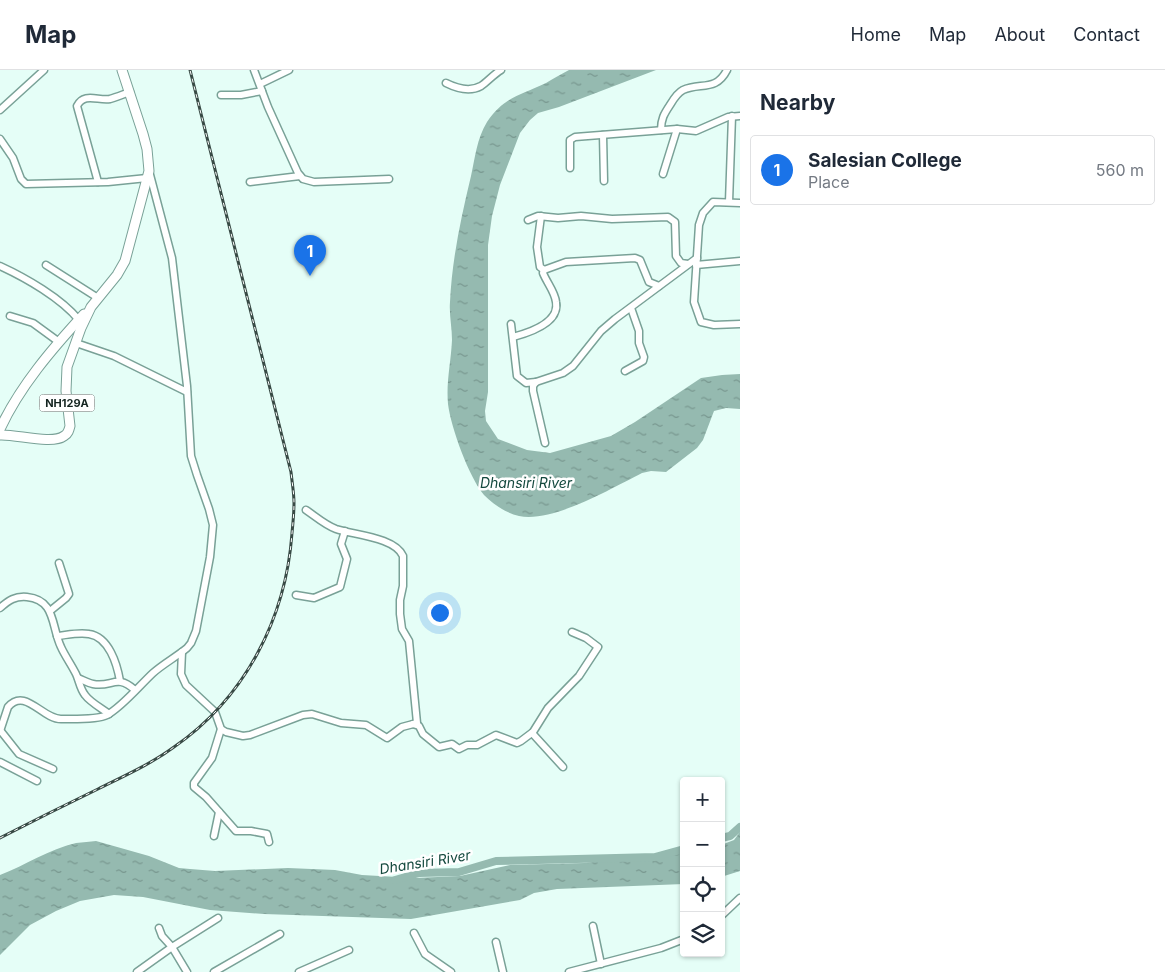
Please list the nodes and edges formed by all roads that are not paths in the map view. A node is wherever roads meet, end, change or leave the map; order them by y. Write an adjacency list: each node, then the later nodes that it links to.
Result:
1 (44, 70): 11 (street)
2 (122, 70): 9 (highway, NH129A)
3 (254, 70): 8 (street)
4 (289, 70): 8 (street)
5 (501, 70): 7 (street)
6 (727, 70): 15 (street)
7 (446, 83)
8 (261, 88): 10 (street); 21 (street)
9 (130, 92): 19 (highway, NH129A); 24 (street)
10 (220, 94)
11 (0, 110)
12 (732, 116): 13 (street); 14 (street); 26 (street)
13 (740, 116)
14 (677, 128): 15 (street); 20 (street)
15 (661, 130): 16 (street)
16 (603, 135): 18 (street); 23 (street)
17 (0, 140): 24 (street)
18 (570, 168)
19 (148, 174): 24 (street); 37 (highway, NH129A); 49 (street)
20 (663, 174)
21 (300, 176): 22 (street); 25 (street)
22 (389, 179)
23 (604, 181)
24 (98, 182)
25 (250, 182)
26 (729, 202): 27 (street); 31 (street)
27 (740, 203)
28 (541, 216): 29 (street); 32 (street); 35 (street)
29 (528, 220)
30 (740, 260): 31 (street)
31 (696, 262): 32 (street); 43 (street)
32 (688, 264): 36 (street)
33 (46, 265): 37 (street)
34 (0, 266): 41 (street)
35 (544, 270): 36 (street); 44 (street)
36 (659, 286): 39 (street)
37 (98, 298): 38 (highway, NH129A)
38 (90, 307): 41 (highway, NH129A); 46 (highway, NH129A)
39 (631, 308): 47 (street); 48 (street)
40 (10, 316): 45 (street)
41 (79, 320): 45 (highway, NH129A)
42 (511, 324): 44 (street)
43 (740, 324)
44 (513, 337): 48 (street)
45 (59, 342): 50 (highway, NH129A)
46 (76, 343): 49 (street); 51 (highway, NH129A)
47 (626, 371)
48 (536, 382): 52 (street)
49 (187, 392): 61 (street)
50 (0, 429)
51 (0, 435)
52 (545, 443)
53 (306, 510): 54 (street)
54 (345, 531): 56 (street); 66 (street)
55 (59, 563): 58 (street)
56 (296, 595)
57 (0, 608): 58 (street)
58 (50, 611): 60 (street)
59 (572, 632): 69 (street)
60 (57, 636): 62 (street); 63 (street)
61 (182, 652): 64 (street); 67 (street)
62 (78, 678): 63 (street); 65 (street)
63 (120, 681): 64 (street)
64 (136, 690): 65 (street)
65 (109, 714): 68 (street)
66 (411, 724): 67 (street); 69 (street)
67 (221, 729): 74 (street)
68 (0, 731): 72 (street)
69 (532, 733): 71 (street)
70 (0, 762): 73 (street)
71 (563, 767)
72 (53, 769)
73 (37, 782)
74 (219, 812): 75 (street); 76 (street)
75 (214, 836)
76 (270, 842)
77 (740, 898): 78 (street)
78 (725, 912)
79 (218, 918): 86 (street)
80 (592, 926): 88 (street)
81 (159, 928): 86 (street)
82 (414, 933): 93 (street)
83 (280, 934): 91 (street)
84 (680, 941): 88 (street)
85 (496, 942): 94 (street)
86 (172, 947): 89 (street); 90 (street)
87 (349, 950): 92 (street)
88 (601, 964): 95 (street)
89 (137, 972)
90 (187, 972)
91 (214, 972)
92 (299, 972)
93 (451, 972)
94 (503, 972)
95 (569, 972)

